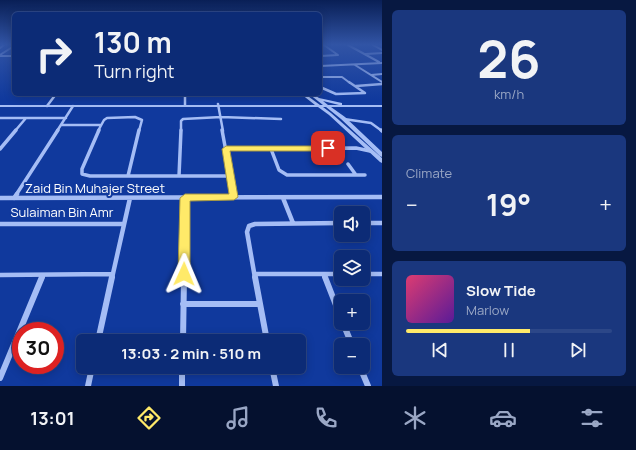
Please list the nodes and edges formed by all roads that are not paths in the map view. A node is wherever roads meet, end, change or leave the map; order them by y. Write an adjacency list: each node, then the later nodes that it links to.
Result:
1 (381, 63): 2 (street)
2 (354, 64): 3 (street); 4 (street)
3 (322, 66)
4 (371, 74): 5 (street); 7 (street)
5 (382, 74)
6 (322, 77): 8 (street)
7 (382, 83): 8 (street)
8 (356, 86): 9 (street)
9 (322, 88)
10 (54, 96): 21 (street)
11 (186, 96): 23 (street)
12 (305, 96): 18 (street)
13 (307, 96): 24 (street)
14 (313, 96): 24 (street)
15 (314, 96): 16 (street)
16 (345, 104): 19 (street); 24 (street)
17 (218, 105): 18 (street); 23 (street); 27 (street)
18 (303, 105): 24 (street); 24 (street)
19 (382, 105): 25 (street)
20 (0, 106): 21 (street)
21 (47, 106): 22 (street)
22 (73, 106): 23 (street); 30 (street)
23 (188, 106)
24 (323, 106): 25 (street); 26 (street); 38 (street); 39 (street)
25 (339, 106): 26 (street)
26 (336, 112): 31 (street)
27 (221, 117): 32 (street); 43 (street); 51 (street)
28 (0, 118): 29 (street)
29 (26, 118): 30 (street); 42 (street)
30 (66, 118): 34 (street)
31 (343, 118): 33 (street); 36 (street)
32 (281, 119)
33 (357, 122): 36 (street); 37 (street)
34 (61, 125): 35 (street); 56 (street)
35 (101, 125): 50 (street); 50 (street)
36 (351, 126): 39 (street)
37 (382, 131)
38 (361, 142): 41 (street); 44 (street)
39 (371, 144): 45 (street)
40 (271, 148): 41 (street); 43 (street); 48 (street)
41 (356, 148): 44 (street)
42 (0, 149)
43 (226, 149): 52 (street)
44 (370, 151): 46 (street)
45 (382, 155)
46 (382, 161)
47 (348, 164): 48 (street)
48 (356, 175): 49 (street)
49 (365, 175)
50 (128, 176): 51 (street)
51 (179, 176): 52 (street)
52 (230, 176): 53 (street)
53 (234, 197): 58 (street, Zaid Bin Muhajer Street); 59 (street, Zaid Bin Muhajer Street)
54 (382, 197): 59 (street, Zaid Bin Muhajer Street)
55 (0, 198): 56 (street, Zaid Bin Muhajer Street)
56 (14, 198): 57 (street, Zaid Bin Muhajer Street)
57 (130, 198): 58 (street, Zaid Bin Muhajer Street); 65 (street, Sulaiman Bin Amr)
58 (185, 198): 75 (street)
59 (283, 198): 60 (street)
60 (292, 223): 61 (street); 67 (street)
61 (334, 223)
62 (370, 223): 63 (street)
63 (382, 223)
64 (0, 224): 65 (street, Sulaiman Bin Amr)
65 (124, 224): 66 (street, Sulaiman Bin Amr)
66 (113, 274): 73 (street); 77 (street, Sulaiman Bin Amr)
67 (255, 274): 68 (street); 76 (street)
68 (324, 274): 69 (street); 74 (street)
69 (334, 274)
70 (370, 274): 71 (street)
71 (382, 274)
72 (0, 275): 73 (street)
73 (43, 275): 84 (street)
74 (334, 300)
75 (183, 304): 76 (street); 78 (street)
76 (260, 304): 79 (street)
77 (100, 334)
78 (183, 334)
79 (266, 334)
80 (91, 374): 85 (street)
81 (182, 374): 86 (street)
82 (273, 374): 87 (street)
83 (363, 374): 88 (street)
84 (0, 378)
85 (88, 386)
86 (182, 386)
87 (276, 386)
88 (368, 386)

